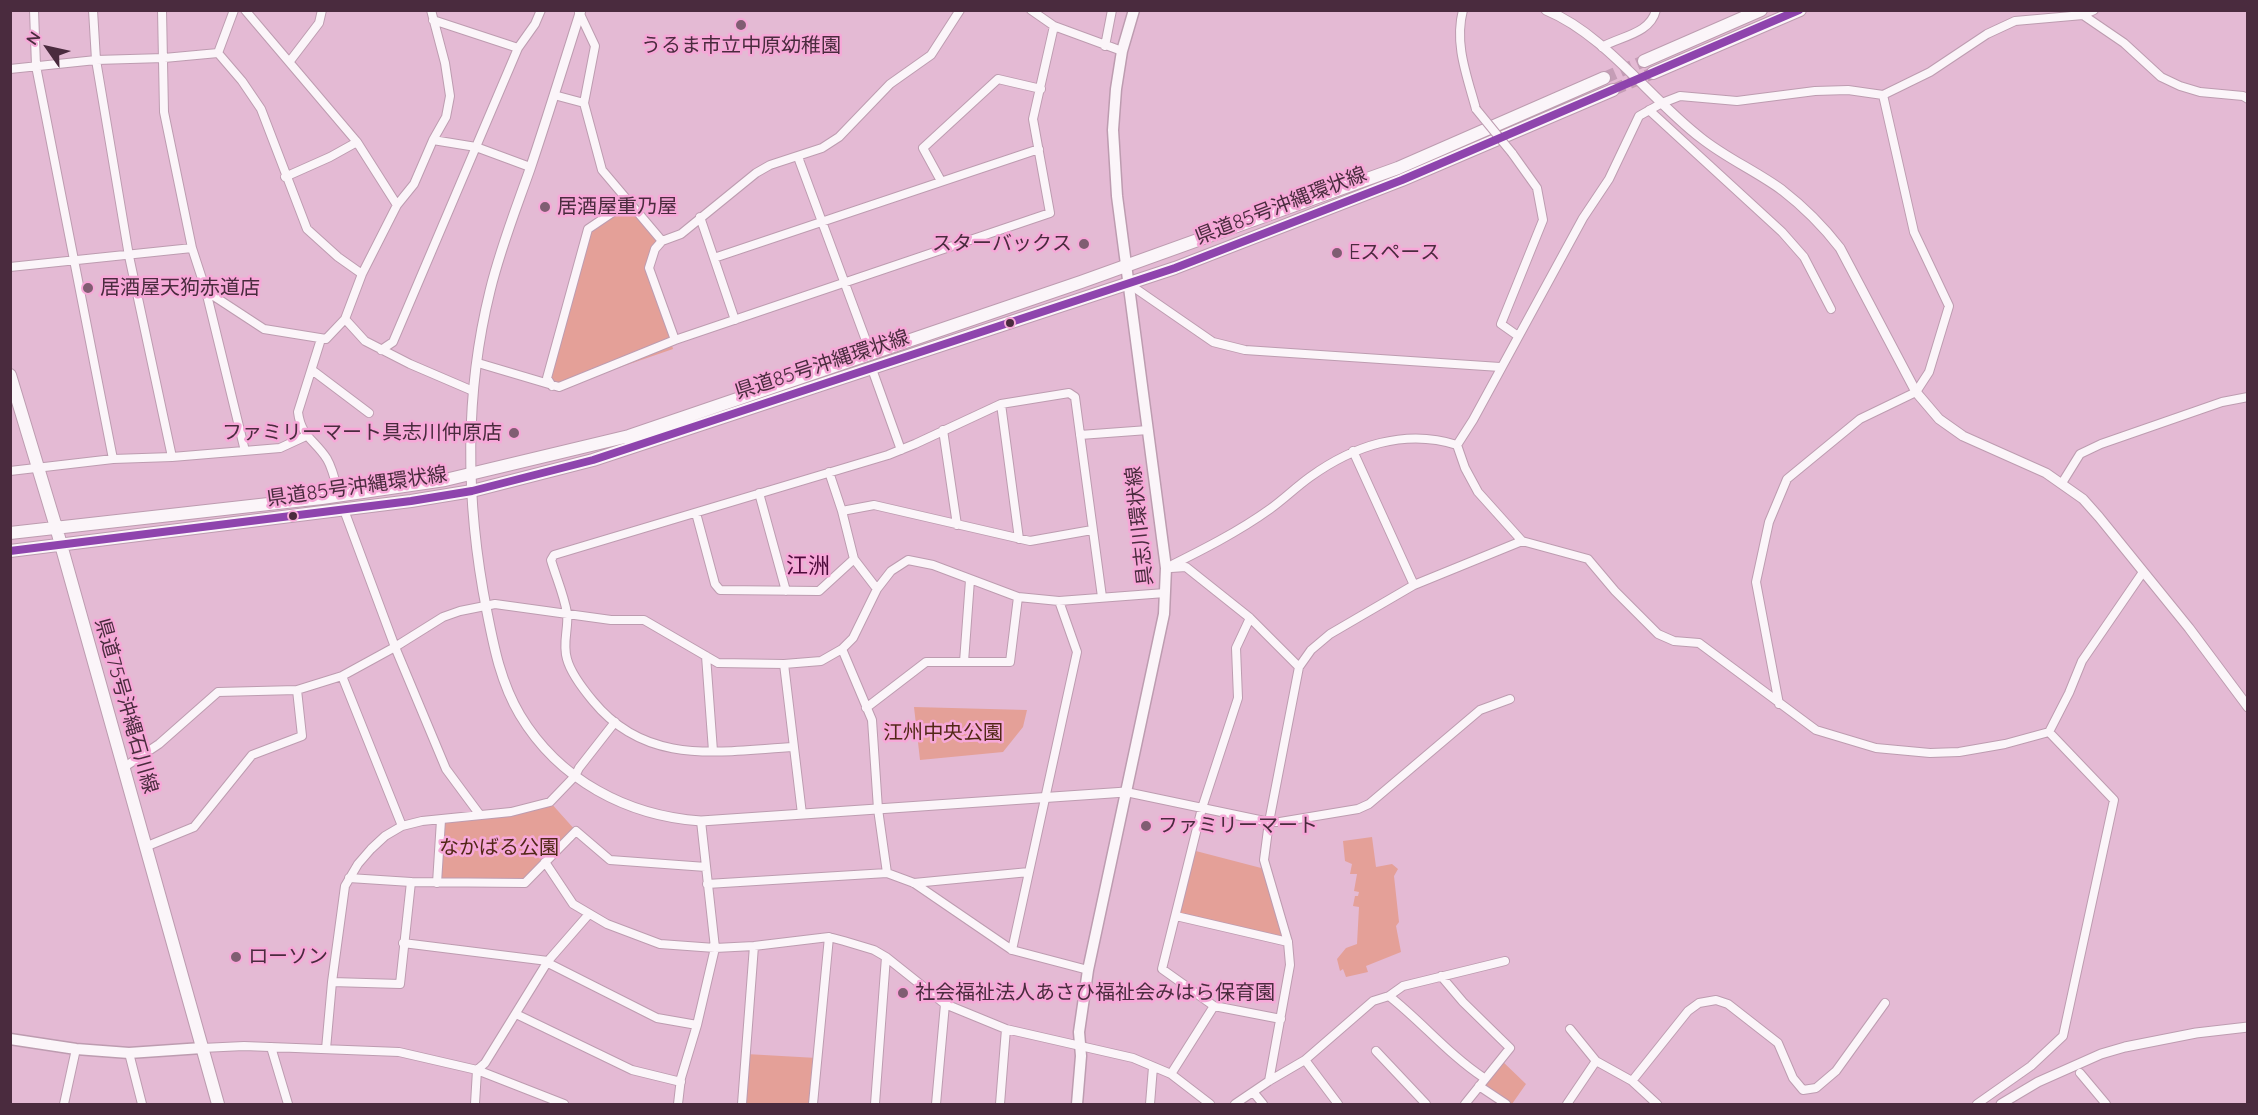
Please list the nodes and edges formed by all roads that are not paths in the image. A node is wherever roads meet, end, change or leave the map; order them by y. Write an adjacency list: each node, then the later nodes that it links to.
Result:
1 (34, 10): 32 (street)
2 (93, 10): 29 (street)
3 (162, 10): 28 (street)
4 (234, 10): 27 (street)
5 (245, 10): 30 (street)
6 (322, 10): 30 (street)
7 (431, 10): 21 (street)
8 (541, 10): 25 (street)
9 (960, 10): 48 (street)
10 (1031, 10): 22 (street)
11 (1112, 10): 23 (street)
12 (1134, 10): 26 (main road, 具志川環状線)
13 (1463, 10): 70 (street, bridge)
14 (1546, 10): 24 (street)
15 (1656, 10): 24 (street)
16 (1761, 10): 31 (main road)
17 (1800, 10): 34 (main road)
18 (2094, 10): 20 (street)
19 (580, 12): 38 (street); 41 (street)
20 (2083, 15): 39 (street); 40 (street)
21 (433, 20): 25 (street); 44 (street)
22 (1054, 26): 23 (street); 36 (street)
23 (1105, 46): 26 (street)
24 (1602, 47): 42 (street)
25 (518, 48): 46 (street)
26 (1122, 51): 61 (main road, 具志川環状線)
27 (218, 53): 28 (street); 50 (street)
28 (164, 58): 29 (street); 57 (street)
29 (96, 60): 32 (street); 58 (street)
30 (290, 61): 45 (street)
31 (1644, 61)
32 (36, 66): 33 (street); 60 (street)
33 (10, 69)
34 (1653, 74)
35 (1604, 78): 61 (main road, 県道85号沖縄環状線)
36 (1041, 89): 47 (street); 51 (street)
37 (1613, 90): 65 (main road, 県道85号沖縄環状線)
38 (554, 95): 41 (street); 49 (street)
39 (1884, 95): 42 (street); 82 (street)
40 (2247, 99)
41 (584, 102): 52 (street)
42 (1662, 103): 43 (street); 82 (street)
43 (1649, 110): 67 (street); 70 (street)
44 (433, 140): 46 (street); 53 (street)
45 (357, 142): 50 (street); 53 (street)
46 (476, 147): 49 (street); 73 (street)
47 (1039, 149): 51 (street); 64 (street)
48 (798, 157): 54 (street); 55 (street)
49 (530, 168): 75 (street)
50 (285, 177): 63 (street)
51 (941, 181): 55 (street)
52 (628, 202): 56 (street); 80 (street)
53 (397, 205): 63 (street)
54 (700, 217): 56 (street); 59 (street)
55 (821, 222): 59 (street); 64 (street)
56 (662, 241): 72 (street)
57 (192, 248): 58 (street); 66 (street)
58 (129, 256): 60 (street); 94 (street)
59 (714, 258): 69 (street)
60 (73, 261): 62 (street); 95 (street)
61 (1127, 266): 65 (main road, 具志川環状線); 74 (main road, 県道85号沖縄環状線)
62 (10, 267)
63 (362, 274): 68 (street)
64 (844, 282): 69 (street); 74 (street)
65 (1129, 284): 76 (street); 77 (main road, 県道85号沖縄環状線); 87 (main road, 具志川環状線)
66 (206, 291): 71 (street); 92 (street)
67 (1831, 309)
68 (345, 319): 71 (street); 73 (street)
69 (735, 320): 72 (street)
70 (1518, 336): 76 (street)
71 (321, 339): 78 (street)
72 (675, 340): 80 (street)
73 (381, 350): 81 (street)
74 (871, 354): 99 (main road, 県道85号沖縄環状線)
75 (477, 363): 80 (street); 81 (street)
76 (1500, 367): 90 (street)
77 (872, 369): 91 (street); 101 (main road, 県道85号沖縄環状線)
78 (312, 370): 85 (street); 89 (street)
79 (10, 375): 96 (main road, 県道75号沖縄石川線)
80 (552, 386)
81 (473, 391): 99 (street)
82 (1916, 392): 100 (street); 138 (street)
83 (2247, 397): 100 (street)
84 (1001, 404): 86 (street); 88 (street); 111 (street)
85 (369, 413)
86 (944, 430): 91 (street); 107 (street)
87 (1148, 430): 88 (street); 116 (main road, 具志川環状線)
88 (1080, 435): 109 (street)
89 (306, 436): 92 (street); 103 (street)
90 (1457, 445): 93 (street); 112 (street)
91 (901, 450): 98 (street)
92 (245, 451): 94 (street)
93 (1353, 451): 116 (street); 119 (street)
94 (172, 458): 95 (street)
95 (113, 459): 96 (street)
96 (37, 468): 97 (street); 108 (main road, 県道75号沖縄石川線)
97 (10, 471)
98 (829, 472): 102 (street); 105 (street)
99 (472, 474): 101 (street); 103 (main road, 県道85号沖縄環状線)
100 (2062, 483): 117 (street)
101 (472, 490): 104 (main road, 県道85号沖縄環状線); 126 (street)
102 (759, 493): 106 (street); 121 (street)
103 (339, 496): 108 (main road, 県道85号沖縄環状線)
104 (344, 510): 113 (main road, 県道85号沖縄環状線); 129 (street)
105 (842, 511): 107 (street); 115 (street)
106 (696, 513): 121 (street); 127 (street)
107 (957, 525): 111 (street)
108 (56, 527): 110 (main road, 県道85号沖縄環状線); 113 (main road, 県道75号沖縄石川線)
109 (1092, 530): 111 (street); 124 (street)
110 (10, 533)
111 (1019, 540)
112 (1522, 541): 119 (street); 138 (street)
113 (60, 544): 114 (main road, 県道85号沖縄環状線); 145 (main road, 県道75号沖縄石川線)
114 (10, 551)
115 (854, 559): 120 (street); 121 (street)
116 (1166, 568): 122 (main road, 具志川環状線); 128 (street)
117 (2143, 572): 139 (street); 142 (street)
118 (970, 580): 120 (street); 123 (street); 132 (street)
119 (1414, 585): 134 (street)
120 (877, 589): 130 (street)
121 (786, 591)
122 (1165, 593): 124 (street); 147 (main road, 具志川環状線)
123 (1018, 597): 125 (street); 132 (street)
124 (1102, 597): 125 (street)
125 (1059, 601): 148 (street)
126 (486, 605): 127 (street); 129 (street); 146 (street)
127 (567, 614): 131 (street); 141 (street)
128 (1250, 618): 134 (street); 149 (street)
129 (395, 647): 135 (street); 152 (street)
130 (842, 649): 133 (street); 140 (street)
131 (706, 656): 133 (street); 144 (street)
132 (964, 662): 140 (street)
133 (784, 664): 143 (street)
134 (1299, 667): 155 (street)
135 (342, 676): 136 (street); 156 (street)
136 (297, 690): 145 (street); 157 (street)
137 (1510, 699): 155 (street)
138 (1779, 704): 142 (street)
139 (2247, 707)
140 (866, 708): 150 (street)
141 (615, 722): 144 (street); 146 (street)
142 (2049, 732): 234 (street)
143 (794, 747): 144 (street); 151 (street)
144 (713, 752)
145 (123, 768): 157 (main road, 県道75号沖縄石川線)
146 (574, 776): 152 (street); 154 (street)
147 (1126, 792): 148 (street); 149 (street); 178 (main road, 具志川環状線)
148 (1046, 798): 150 (street); 160 (street)
149 (1202, 808): 155 (street); 168 (street)
150 (879, 809): 151 (street); 161 (street)
151 (802, 814): 154 (street)
152 (480, 815): 153 (street)
153 (441, 820): 156 (street); 164 (street)
154 (701, 820): 159 (street)
155 (1269, 822): 170 (street)
156 (402, 826): 162 (street)
157 (145, 847): 194 (main road, 県道75号沖縄石川線)
158 (545, 862): 159 (street); 164 (street); 167 (street)
159 (706, 867): 166 (street)
160 (1029, 872): 165 (street); 174 (street)
161 (887, 873): 165 (street); 166 (street)
162 (349, 878): 163 (street); 180 (street)
163 (411, 882): 164 (street); 171 (street)
164 (437, 883)
165 (914, 883): 174 (street)
166 (707, 884): 173 (street)
167 (589, 914): 173 (street); 177 (street)
168 (1176, 916): 170 (street); 184 (street)
169 (829, 937): 172 (street); 175 (street); 219 (street)
170 (1288, 942): 186 (street)
171 (403, 943): 177 (street); 180 (street)
172 (754, 946): 173 (street); 218 (street)
173 (715, 948): 187 (street)
174 (1012, 950): 178 (street)
175 (886, 957): 183 (street); 220 (street)
176 (1505, 961): 179 (street)
177 (548, 962): 185 (street); 187 (street)
178 (1088, 970): 192 (main road, 具志川環状線)
179 (1441, 976): 181 (street); 207 (street)
180 (332, 982): 196 (street)
181 (1389, 996): 199 (street); 207 (street)
182 (1885, 1003): 206 (street)
183 (945, 1004): 189 (street); 221 (street)
184 (1214, 1006): 186 (street); 204 (street)
185 (516, 1014): 202 (street); 208 (street)
186 (1281, 1019): 205 (street)
187 (697, 1025): 208 (street)
188 (2247, 1027): 235 (street)
189 (1006, 1029): 192 (street); 222 (street)
190 (1570, 1029): 200 (street)
191 (11, 1040): 195 (main road)
192 (1079, 1045): 201 (street); 223 (main road, 具志川環状線)
193 (271, 1047): 194 (street); 196 (street); 214 (street)
194 (202, 1048): 198 (main road); 213 (main road, 県道75号沖縄石川線)
195 (76, 1049): 198 (main road); 211 (street)
196 (326, 1049): 202 (street)
197 (1376, 1051): 229 (street)
198 (129, 1053): 212 (street)
199 (1305, 1060): 205 (street); 228 (street)
200 (1596, 1061): 206 (street); 232 (street)
201 (1154, 1067): 204 (street); 224 (street)
202 (477, 1070): 210 (street); 215 (street)
203 (2080, 1073): 236 (street)
204 (1171, 1074): 225 (street)
205 (1269, 1081): 209 (street)
206 (1632, 1081): 233 (street)
207 (1481, 1082): 230 (street); 231 (street)
208 (681, 1083): 217 (street)
209 (1254, 1093): 226 (street); 227 (street)
210 (548, 1101): 216 (street)
211 (64, 1104)
212 (142, 1104)
213 (218, 1104)
214 (288, 1104)
215 (475, 1104)
216 (564, 1104)
217 (678, 1104)
218 (742, 1104)
219 (813, 1104)
220 (875, 1104)
221 (936, 1104)
222 (1000, 1104)
223 (1077, 1104)
224 (1150, 1104)
225 (1210, 1104)
226 (1235, 1104)
227 (1263, 1104)
228 (1338, 1104)
229 (1426, 1104)
230 (1465, 1104)
231 (1506, 1104)
232 (1567, 1104)
233 (1657, 1104)
234 (1977, 1104)
235 (2001, 1104)
236 (2106, 1104)

